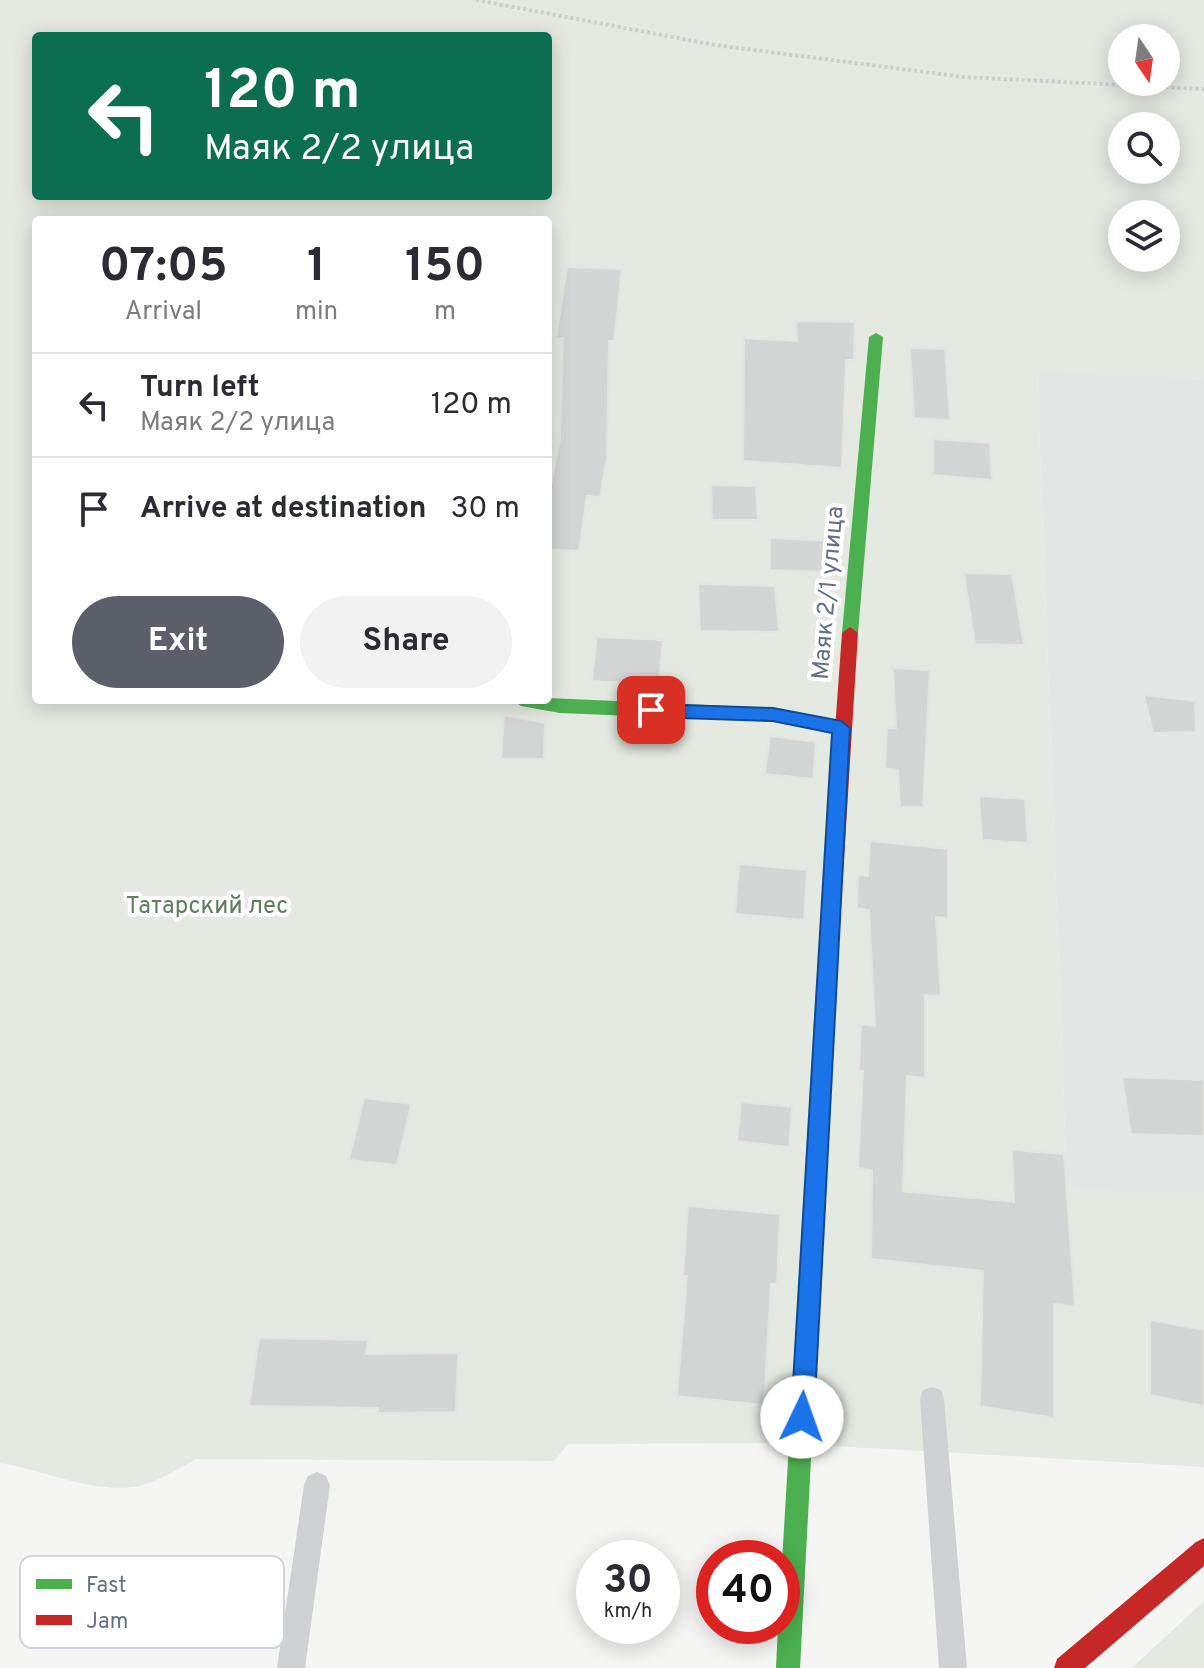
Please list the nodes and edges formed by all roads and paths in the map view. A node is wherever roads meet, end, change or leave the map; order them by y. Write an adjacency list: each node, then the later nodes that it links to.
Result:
1 (476, 0): 2 (path)
2 (1204, 89)
3 (876, 337): 5 (street, Маяк 2/1 улица)
4 (543, 704): 5 (street)
5 (841, 728): 10 (street, Маяк 2/1 улица)
6 (932, 1399): 11 (lane)
7 (317, 1485): 9 (lane)
8 (1204, 1550): 12 (street)
9 (291, 1668)
10 (788, 1668)
11 (953, 1668)
12 (1066, 1668)

